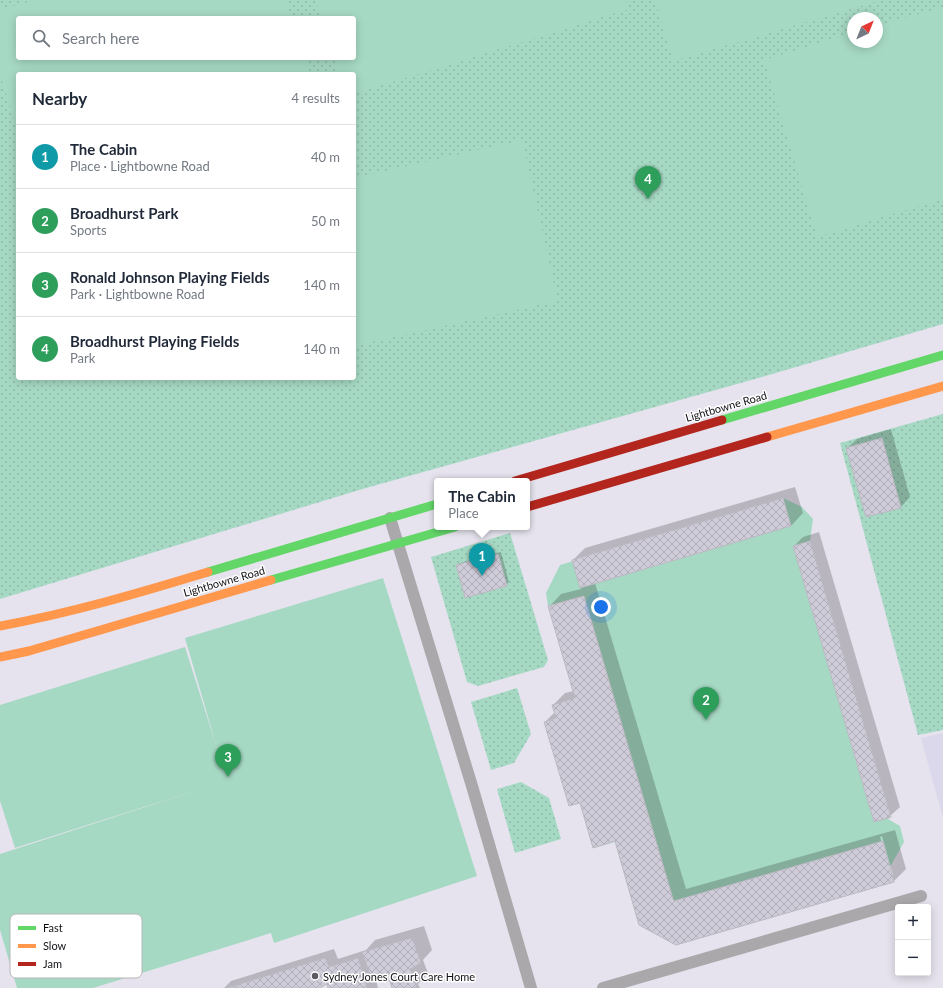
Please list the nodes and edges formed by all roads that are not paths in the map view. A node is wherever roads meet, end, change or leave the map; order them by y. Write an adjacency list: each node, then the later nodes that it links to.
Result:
1 (943, 355): 3 (main road, Lightbowne Road)
2 (943, 386): 5 (main road)
3 (525, 478)
4 (434, 505): 6 (main road, Lightbowne Road)
5 (530, 506)
6 (390, 518): 8 (lane); 9 (main road, Lightbowne Road)
7 (444, 530): 8 (main road, Lightbowne Road)
8 (397, 543): 10 (main road, Lightbowne Road); 12 (lane)
9 (0, 626)
10 (0, 657)
11 (921, 896): 13 (lane)
12 (531, 988)
13 (603, 988)

